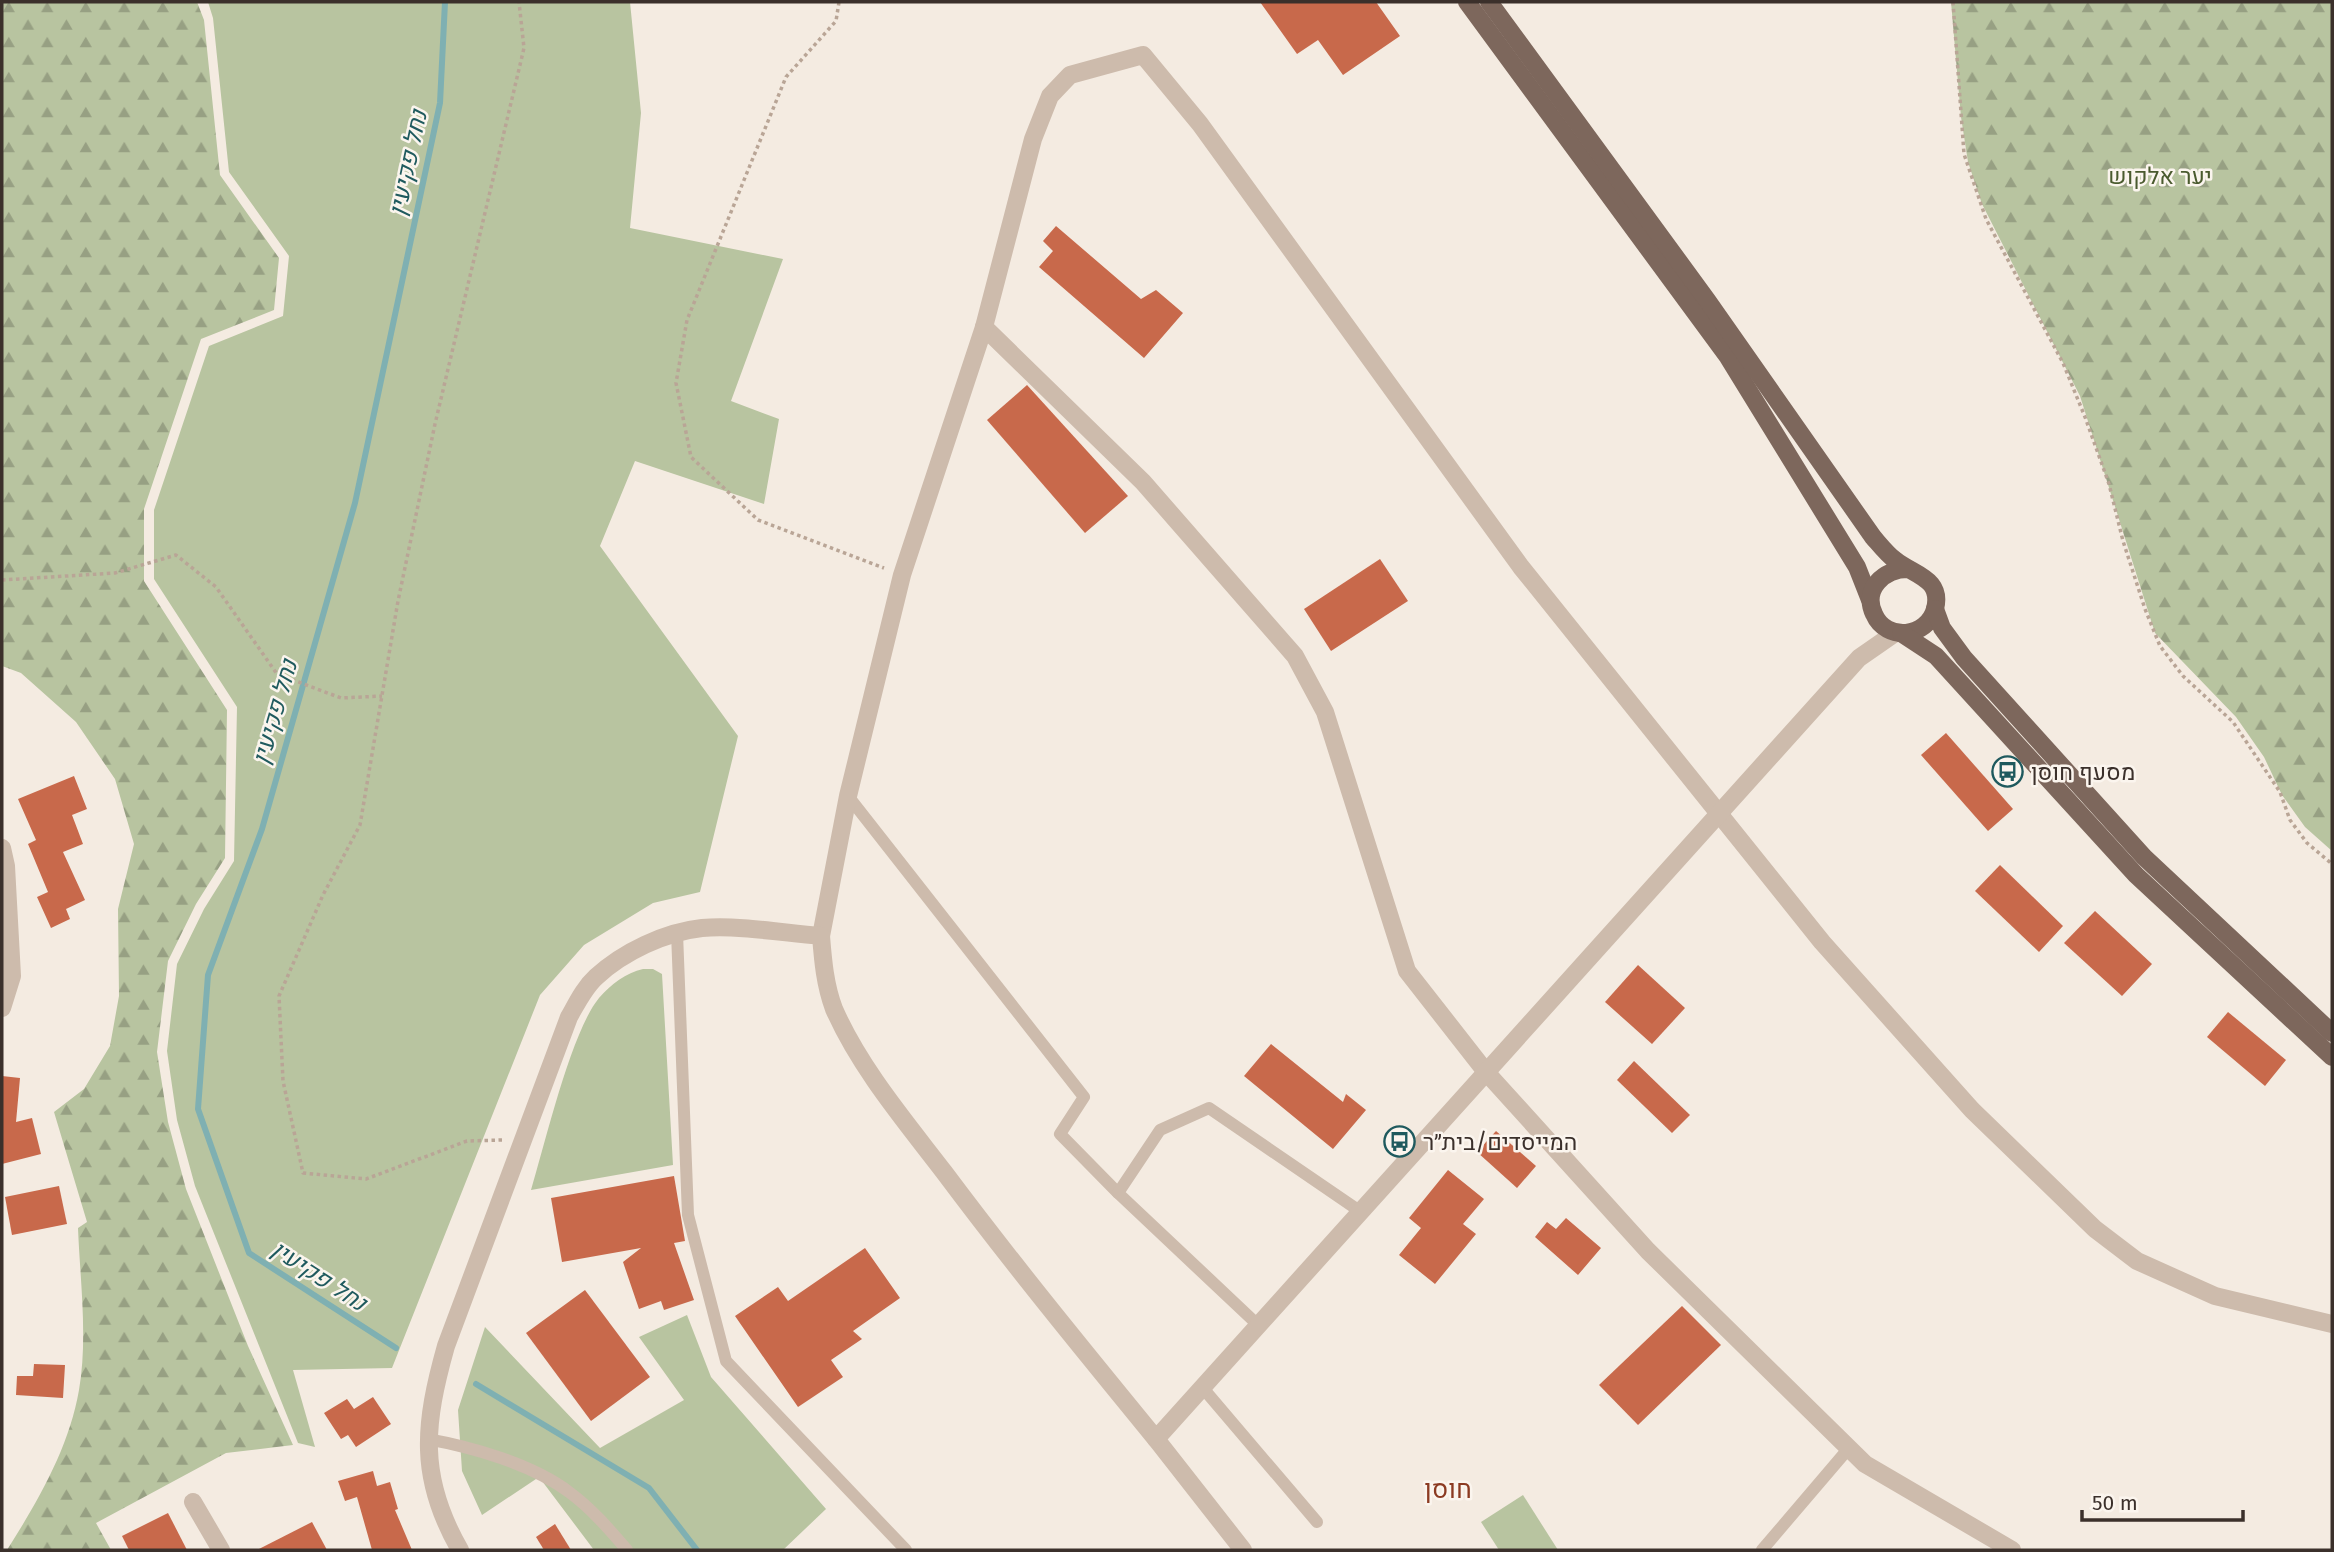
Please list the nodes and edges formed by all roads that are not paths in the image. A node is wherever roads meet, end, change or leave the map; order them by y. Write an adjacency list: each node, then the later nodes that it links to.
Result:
1 (1467, 2): 5 (main road)
2 (1489, 2): 4 (main road)
3 (984, 327): 9 (street); 10 (street); 17 (street)
4 (1908, 569): 5 (main road); 6 (main road)
5 (1871, 605): 7 (main road); 8 (street)
6 (1935, 609): 7 (main road); 15 (main road)
7 (1898, 633): 8 (street); 16 (main road)
8 (1859, 658): 10 (street)
9 (848, 796): 13 (street); 18 (lane)
10 (1719, 813): 17 (street); 20 (street)
11 (2, 848): 14 (street)
12 (677, 933): 13 (street); 23 (street); 31 (lane)
13 (821, 936): 24 (street)
14 (2, 1008)
15 (2332, 1033)
16 (2332, 1057)
17 (1486, 1072): 19 (street); 25 (street)
18 (1118, 1193): 19 (lane); 21 (lane)
19 (1361, 1212): 21 (street)
20 (2332, 1324)
21 (1258, 1325): 22 (street)
22 (1202, 1387): 24 (street); 27 (lane)
23 (427, 1439): 29 (street); 30 (lane)
24 (1156, 1439): 32 (street)
25 (1849, 1448): 33 (lane); 34 (street)
26 (193, 1502): 28 (street)
27 (1317, 1522)
28 (221, 1550)
29 (460, 1550)
30 (627, 1550)
31 (906, 1550)
32 (1243, 1550)
33 (1762, 1550)
34 (2012, 1550)

